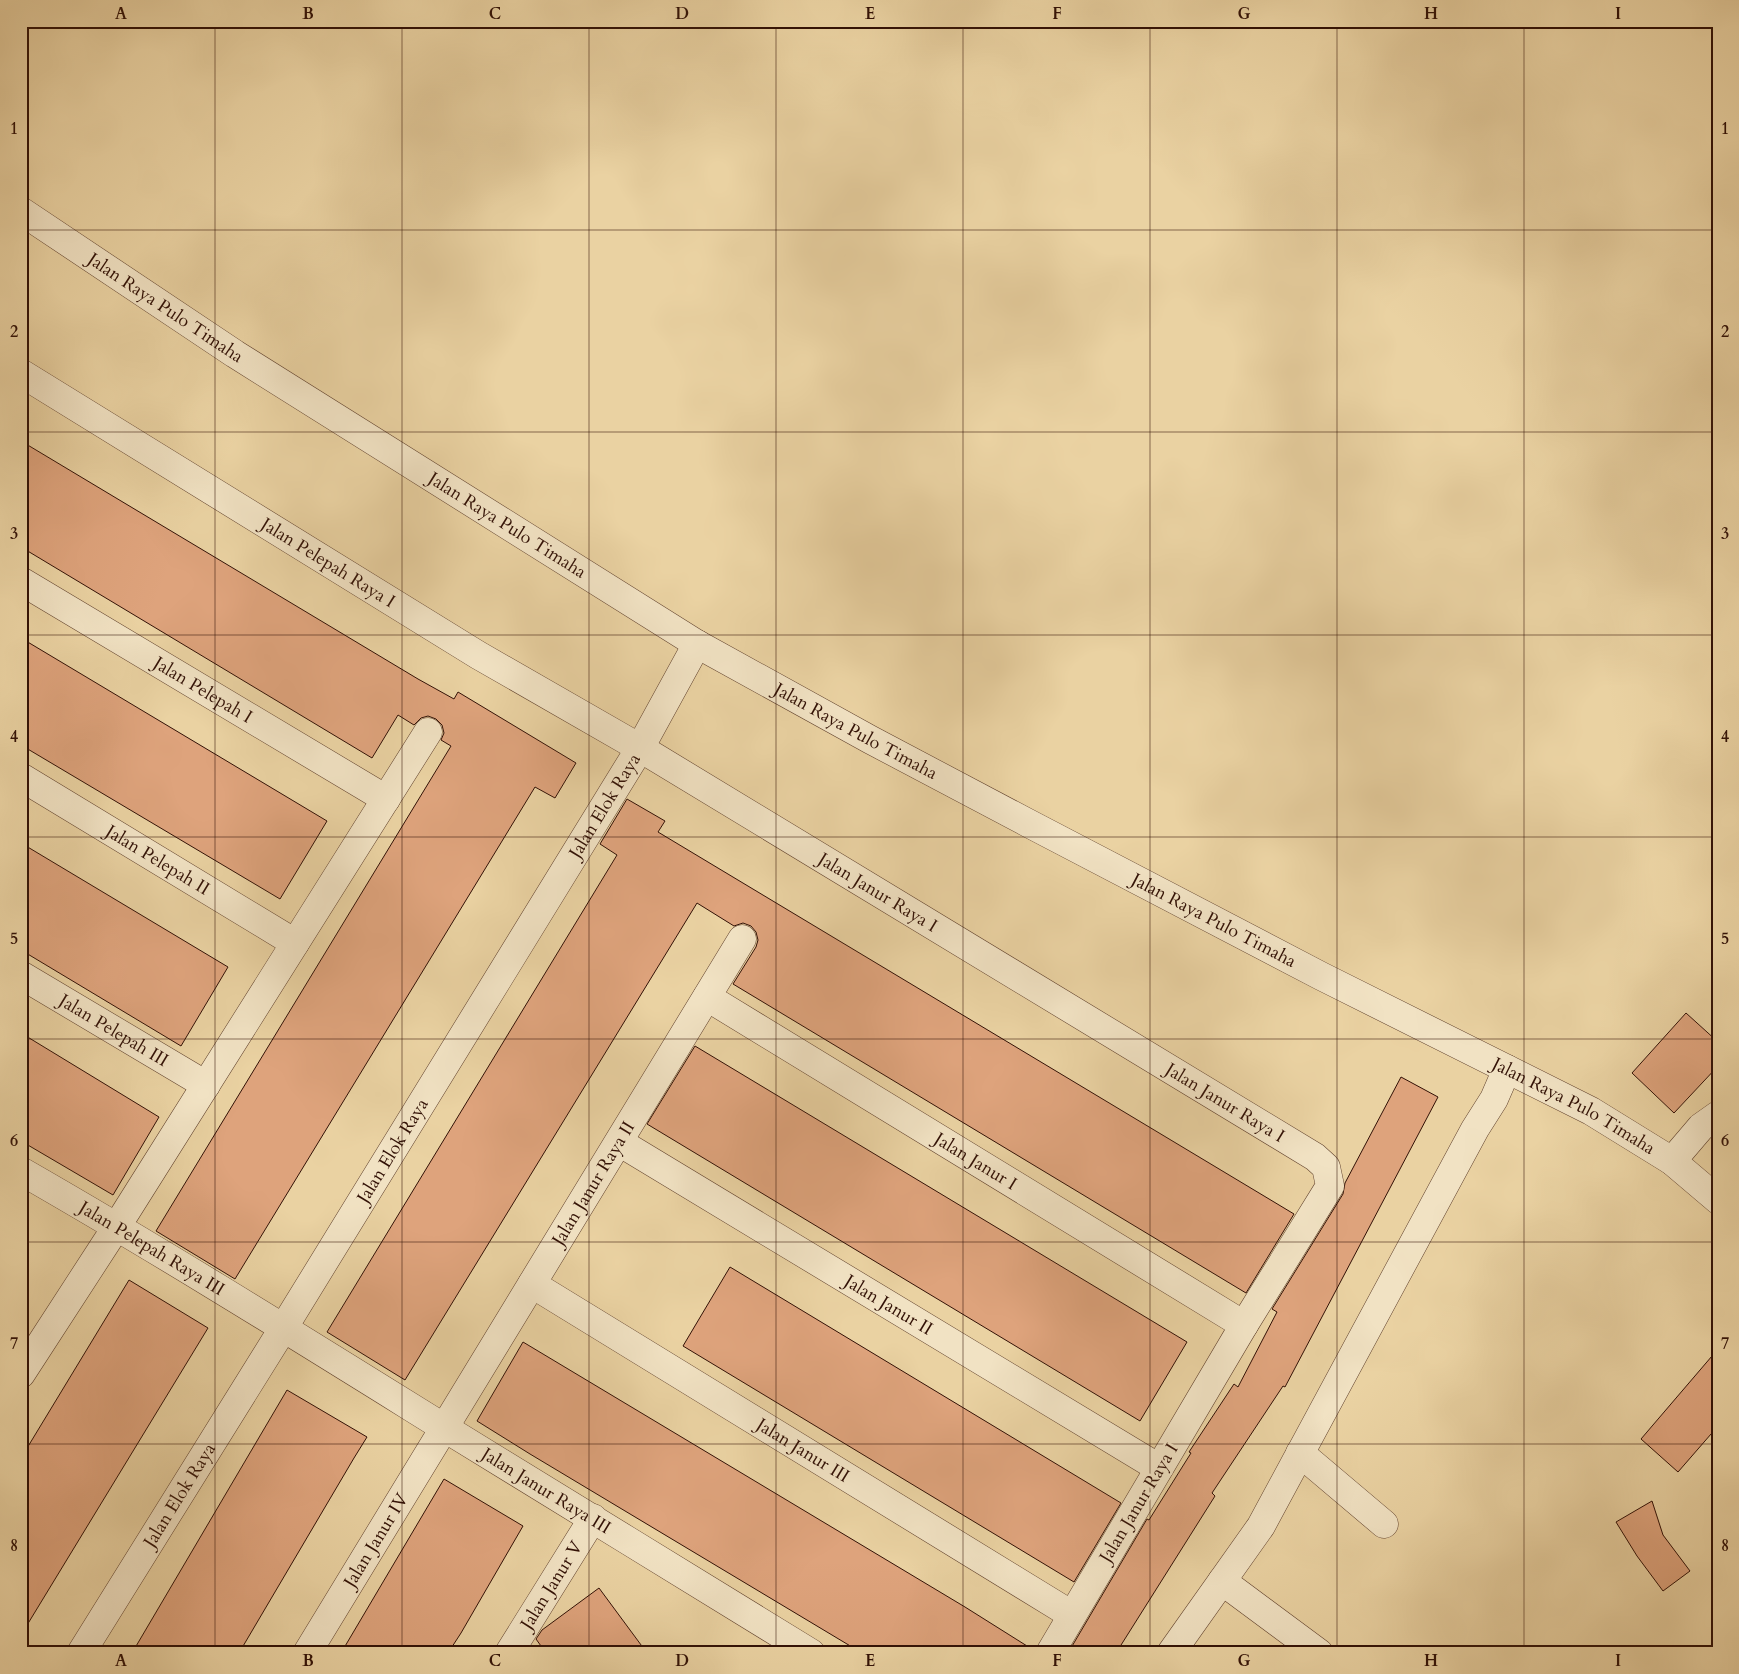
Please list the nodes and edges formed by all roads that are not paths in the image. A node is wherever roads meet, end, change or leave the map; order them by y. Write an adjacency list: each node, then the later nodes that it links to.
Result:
1 (21, 211): 4 (street, Jalan Raya Pulo Timaha)
2 (21, 373): 6 (street, Jalan Pelepah Raya I)
3 (21, 581): 8 (street, Jalan Pelepah I)
4 (697, 644): 6 (street, Jalan Elok Raya); 13 (street, Jalan Raya Pulo Timaha)
5 (428, 732): 8 (street)
6 (640, 748): 22 (street, Jalan Janur Raya I); 23 (street, Jalan Elok Raya)
7 (21, 776): 10 (street, Jalan Pelepah II)
8 (386, 799): 10 (street)
9 (742, 939): 12 (street, Jalan Janur Raya II)
10 (296, 943): 14 (street)
11 (21, 975): 14 (street, Jalan Pelepah III)
12 (707, 997): 16 (street, Jalan Janur Raya II); 22 (street, Jalan Janur I)
13 (1508, 1069): 17 (street, Jalan Raya Pulo Timaha); 26 (street)
14 (206, 1085): 20 (street)
15 (1718, 1115): 17 (street)
16 (618, 1142): 21 (street, Jalan Janur Raya II); 27 (street, Jalan Janur II)
17 (1672, 1161): 19 (street, Jalan Raya Pulo Timaha)
18 (21, 1171): 20 (street, Jalan Pelepah Raya III)
19 (1718, 1200)
20 (117, 1226): 23 (street, Jalan Pelepah Raya III); 24 (street)
21 (532, 1284): 25 (street, Jalan Janur Raya II); 31 (street, Jalan Janur III)
22 (1244, 1325): 27 (street, Jalan Janur Raya I)
23 (284, 1327): 25 (street, Jalan Janur Raya III); 32 (street, Jalan Elok Raya)
24 (21, 1374)
25 (444, 1428): 28 (street, Jalan Janur Raya III); 33 (street, Jalan Janur IV)
26 (1300, 1453): 29 (street); 30 (street)
27 (1159, 1468): 31 (street, Jalan Janur Raya I)
28 (593, 1518): 34 (street, Jalan Janur V); 35 (street, Jalan Janur Raya III)
29 (1384, 1524)
30 (1222, 1581): 37 (street); 38 (street)
31 (1072, 1616): 36 (street, Jalan Janur Raya I)
32 (81, 1653)
33 (307, 1653)
34 (509, 1653)
35 (812, 1653)
36 (1050, 1653)
37 (1171, 1653)
38 (1319, 1653)

